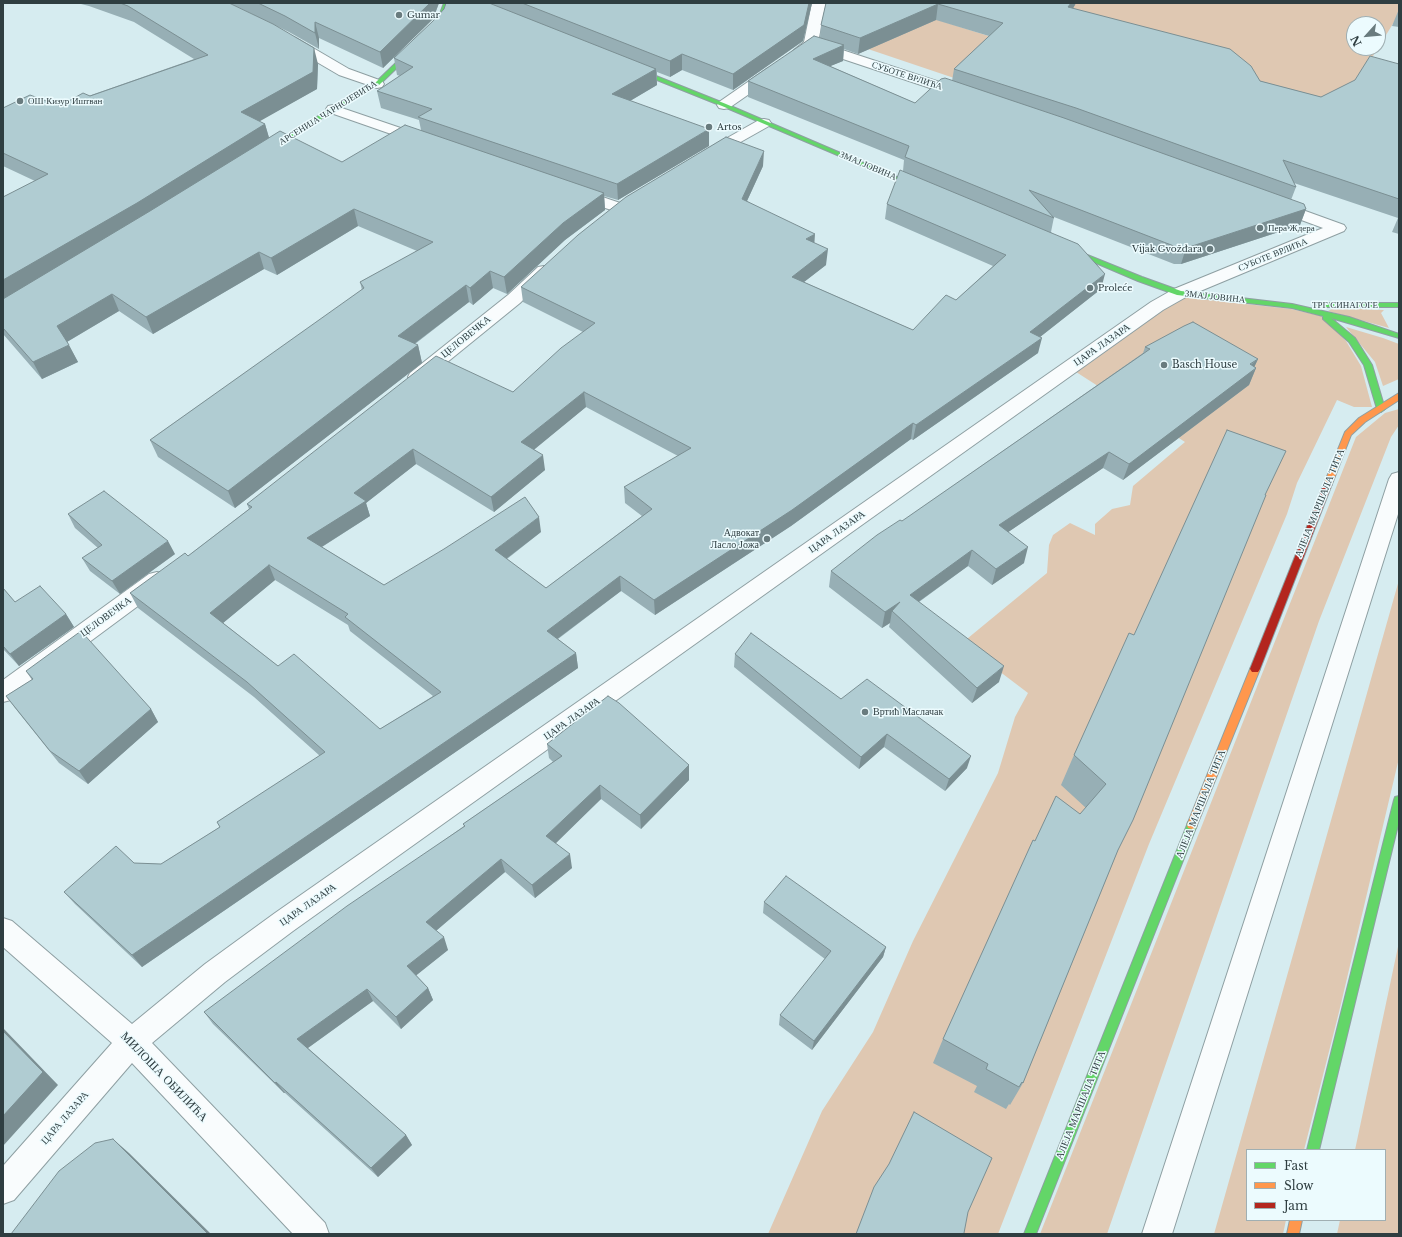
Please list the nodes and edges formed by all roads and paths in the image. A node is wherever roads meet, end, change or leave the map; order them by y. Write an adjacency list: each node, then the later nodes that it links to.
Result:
1 (447, 3): 6 (street, АРСЕНИЈА ЧАРНОЈЕВИЋА)
2 (819, 3): 4 (street)
3 (283, 36): 6 (street)
4 (811, 44): 7 (street, СУБОТЕ ВРЛИЋА); 8 (street)
5 (622, 64): 8 (street, ЗМАЈ ЈОВИНА)
6 (377, 84): 9 (street, АРСЕНИЈА ЧАРНОЈЕВИЋА)
7 (976, 99)
8 (724, 105): 10 (street, ЗМАЈ ЈОВИНА)
9 (333, 109): 11 (street); 12 (street, АРСЕНИЈА ЧАРНОЈЕВИЋА)
10 (764, 123): 13 (street); 15 (street, ЗМАЈ ЈОВИНА)
11 (439, 146)
12 (258, 156)
13 (691, 165)
14 (560, 187): 17 (street)
15 (934, 194)
16 (1260, 199): 20 (street, СУБОТЕ ВРЛИЋА)
17 (602, 222)
18 (1059, 246): 20 (street, ЗМАЈ ЈОВИНА)
19 (555, 262): 25 (street, ЦЕЛОВЕЧКА)
20 (1180, 293): 22 (street, ЗМАЈ ЈОВИНА); 33 (street, ЦАРА ЛАЗАРА)
21 (1399, 305): 22 (street, ТРГ СИНАГОГЕ)
22 (1292, 306): 23 (street, ЗМАЈ ЈОВИНА)
23 (1322, 313): 24 (street, ТРГ СИНАГОГЕ); 27 (street)
24 (1399, 336)
25 (403, 389)
26 (1399, 396): 27 (street, АЛЕЈА МАРШАЛА ТИТА)
27 (1381, 409): 38 (street, АЛЕЈА МАРШАЛА ТИТА)
28 (1399, 479): 39 (street)
29 (174, 568): 30 (street, ЦЕЛОВЕЧКА)
30 (3, 693)
31 (1399, 800): 34 (street)
32 (3, 930): 33 (street, МИЛОША ОБИЛИЋА)
33 (132, 1042): 35 (street, ЦАРА ЛАЗАРА); 37 (street, МИЛОША ОБИЛИЋА)
34 (1313, 1149)
35 (3, 1189)
36 (1296, 1221): 40 (street)
37 (314, 1234)
38 (1030, 1234)
39 (1157, 1234)
40 (1293, 1234)

